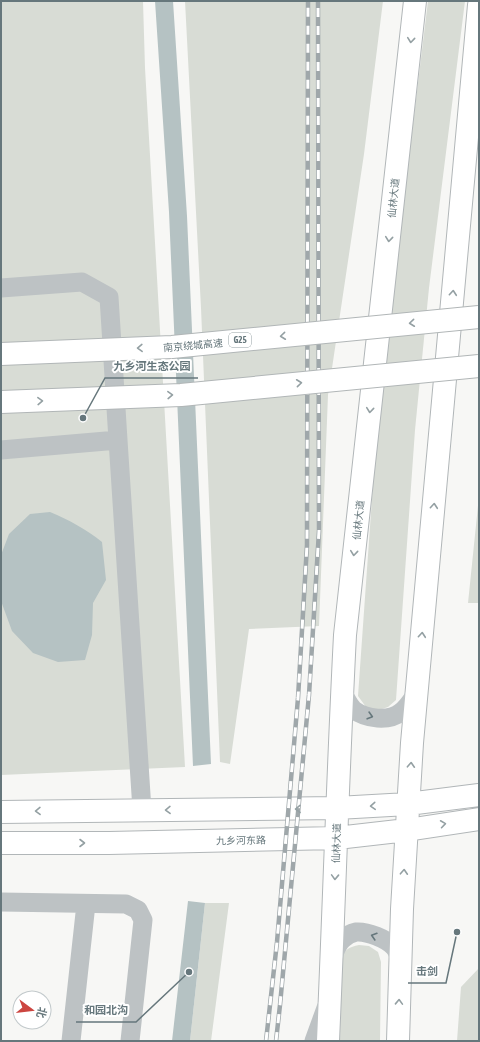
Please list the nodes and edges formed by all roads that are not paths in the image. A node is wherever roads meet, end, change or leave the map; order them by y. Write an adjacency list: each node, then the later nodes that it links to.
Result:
1 (415, 1): 10 (main road, 仙林大道, one-way to 10)
2 (479, 5): 11 (main road, one-way to 2)
3 (1, 288): 8 (street)
4 (479, 317): 5 (main road, 南京绕城高速 / G25, one-way to 5, bridge)
5 (1, 354)
6 (479, 366): 7 (main road, one-way to 6, bridge)
7 (1, 402)
8 (118, 440): 9 (street); 15 (street)
9 (1, 450)
10 (342, 692): 11 (street, one-way to 11); 14 (main road, 仙林大道)
11 (417, 693): 13 (main road, one-way to 11)
12 (479, 795): 13 (main road)
13 (408, 804): 14 (main road, one-way to 14); 18 (main road)
14 (337, 808): 15 (main road, one-way to 15); 19 (main road, 仙林大道)
15 (142, 810): 16 (main road, one-way to 16)
16 (1, 812)
17 (479, 819): 18 (main road, 九乡河东路, one-way to 17)
18 (407, 830): 19 (main road, 九乡河东路); 24 (main road, one-way to 18)
19 (337, 838): 20 (main road, 九乡河东路, one-way to 19); 23 (main road, 仙林大道, one-way to 23)
20 (1, 843)
21 (1, 902): 22 (street)
22 (86, 904): 26 (street); 27 (street)
23 (332, 958): 24 (street, one-way to 23); 25 (main road, 仙林大道)
24 (401, 961): 30 (main road, one-way to 24)
25 (330, 999): 28 (street); 29 (main road, 仙林大道)
26 (71, 1041)
27 (130, 1041)
28 (314, 1041)
29 (328, 1041)
30 (398, 1041)

